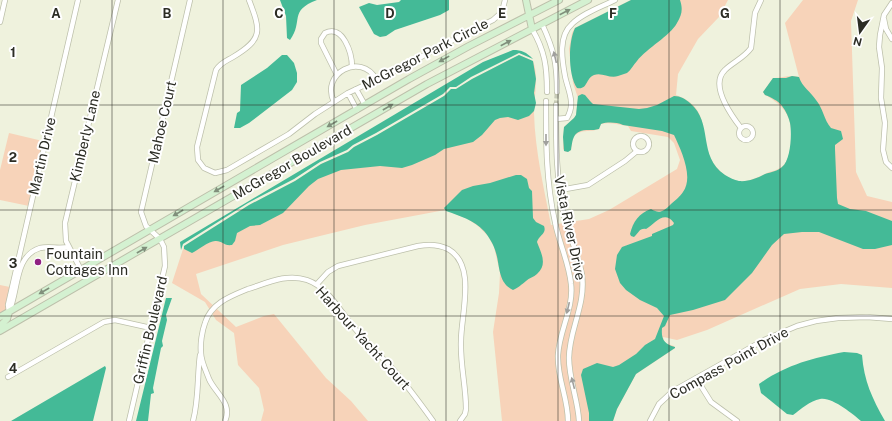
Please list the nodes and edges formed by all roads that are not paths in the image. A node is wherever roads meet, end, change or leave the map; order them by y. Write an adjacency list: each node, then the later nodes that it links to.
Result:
1 (5, 0): 15 (street)
2 (78, 0): 41 (street, Martin Drive)
3 (118, 0): 38 (street, Kimberly Lane)
4 (190, 0): 36 (street, Mahoe Court)
5 (248, 0): 27 (street, McGregor Park Circle)
6 (506, 0): 21 (street, McGregor Park Circle)
7 (526, 0): 14 (main road)
8 (559, 0): 14 (main road, McGregor Boulevard)
9 (588, 0): 16 (main road, McGregor Boulevard, one-way to 9)
10 (615, 0): 31 (street)
11 (761, 0): 32 (street)
12 (892, 3): 13 (street)
13 (884, 15): 18 (street); 34 (street)
14 (529, 16): 16 (main road); 17 (main road); 28 (main road, McGregor Boulevard, one-way to 28)
15 (0, 22)
16 (542, 24): 17 (main road, McGregor Boulevard); 24 (street, one-way to 16)
17 (532, 29): 23 (street); 37 (main road, McGregor Boulevard, one-way to 17)
18 (892, 39)
19 (352, 67): 20 (street); 20 (street); 21 (street)
20 (337, 75): 27 (street)
21 (376, 79): 22 (street, McGregor Park Circle)
22 (356, 89): 25 (street, McGregor Park Circle); 28 (street, McGregor Park Circle)
23 (547, 92)
24 (557, 92)
25 (348, 93): 27 (street, McGregor Park Circle); 30 (street, McGregor Park Circle)
26 (546, 101): 55 (street, Vista River Drive, one-way to 55)
27 (334, 102)
28 (365, 105): 30 (main road, McGregor Boulevard)
29 (556, 105): 31 (street, Vista River Drive)
30 (357, 110): 36 (main road, McGregor Boulevard, one-way to 36)
31 (556, 119): 35 (street, Vista River Drive)
32 (741, 128)
33 (637, 151): 35 (street)
34 (892, 168)
35 (560, 190): 56 (street, Vista River Drive, one-way to 35)
36 (150, 230): 37 (street, Mahoe Court); 39 (main road, McGregor Boulevard)
37 (160, 239): 45 (street, Griffin Boulevard); 46 (main road, McGregor Boulevard, one-way to 37)
38 (68, 247): 39 (street, Kimberly Lane); 41 (street)
39 (81, 270): 41 (main road, McGregor Boulevard, one-way to 41)
40 (317, 284): 47 (street, Harbour Yacht Court); 53 (street, Harbour Yacht Court); 54 (street)
41 (9, 312): 42 (main road, McGregor Boulevard); 44 (main road)
42 (0, 317)
43 (892, 319): 49 (street, Compass Point Drive)
44 (0, 326)
45 (151, 328): 48 (street); 50 (street, Griffin Boulevard)
46 (0, 332)
47 (201, 353): 51 (street, Harbour Yacht Court); 52 (street, Harbour Yacht Court)
48 (8, 378)
49 (696, 378): 57 (street, Compass Point Drive); 58 (street)
50 (129, 421)
51 (193, 421)
52 (225, 421)
53 (434, 421)
54 (460, 421)
55 (568, 421)
56 (579, 421)
57 (650, 421)
58 (738, 421)

